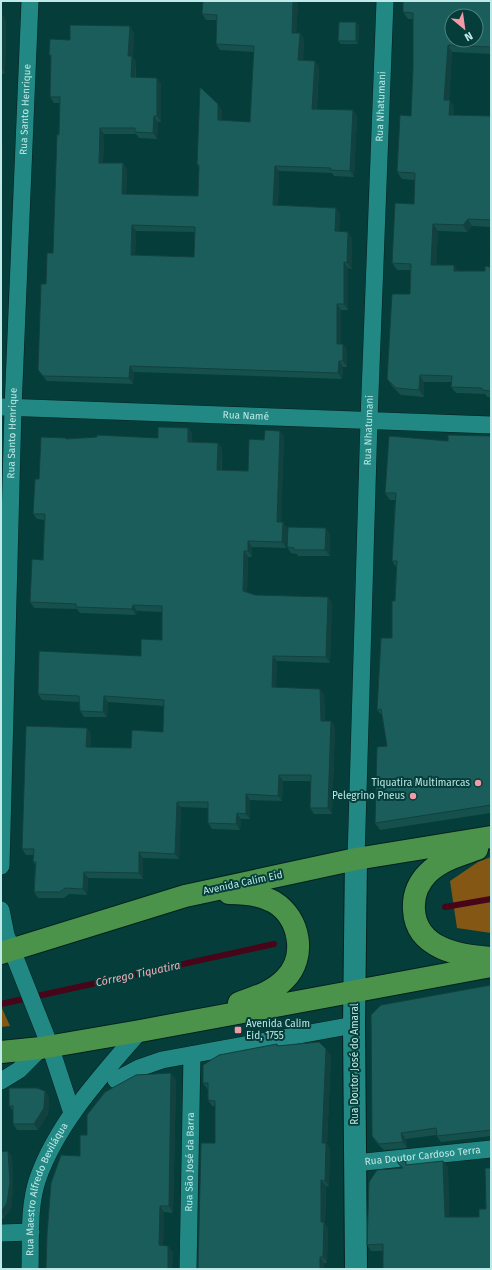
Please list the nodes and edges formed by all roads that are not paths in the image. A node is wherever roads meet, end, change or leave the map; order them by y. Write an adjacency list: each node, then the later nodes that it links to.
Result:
1 (30, 1): 3 (street, Rua Santo Henrique)
2 (385, 1): 4 (street, Rua Nhatumani)
3 (7, 407): 4 (street, Rua Namé); 9 (street, Rua Santo Henrique)
4 (369, 420): 5 (street, Rua Namé); 8 (street, Rua Nhatumani)
5 (491, 425)
6 (491, 837): 8 (main road, Avenida Calim Eid)
7 (491, 844): 13 (main road)
8 (356, 859): 10 (main road, Avenida Calim Eid); 15 (street, Rua Doutor José do Amaral)
9 (1, 866)
10 (185, 896): 12 (main road, Avenida Calim Eid); 16 (main road)
11 (1, 910): 12 (street)
12 (10, 957): 19 (street)
13 (491, 958)
14 (491, 966): 15 (main road)
15 (355, 992): 16 (main road); 17 (street, Rua Doutor José do Amaral)
16 (191, 1022): 18 (main road)
17 (354, 1025): 21 (street); 26 (street, Rua Doutor José do Amaral)
18 (140, 1031): 19 (main road); 24 (street, Rua Maestro Alfredo Beviláqua)
19 (45, 1047): 20 (main road); 23 (street); 24 (street, Rua Maestro Alfredo Beviláqua)
20 (1, 1052)
21 (192, 1054): 22 (street); 30 (street, Rua São José da Barra)
22 (116, 1080)
23 (1, 1081)
24 (72, 1113): 27 (street, Rua Maestro Alfredo Beviláqua)
25 (491, 1149): 26 (street, Rua Doutor Cardoso Terra)
26 (355, 1163): 31 (street, Rua Doutor José do Amaral)
27 (31, 1232): 28 (street); 29 (street, Rua Maestro Alfredo Beviláqua)
28 (1, 1233)
29 (30, 1269)
30 (188, 1269)
31 (356, 1269)

